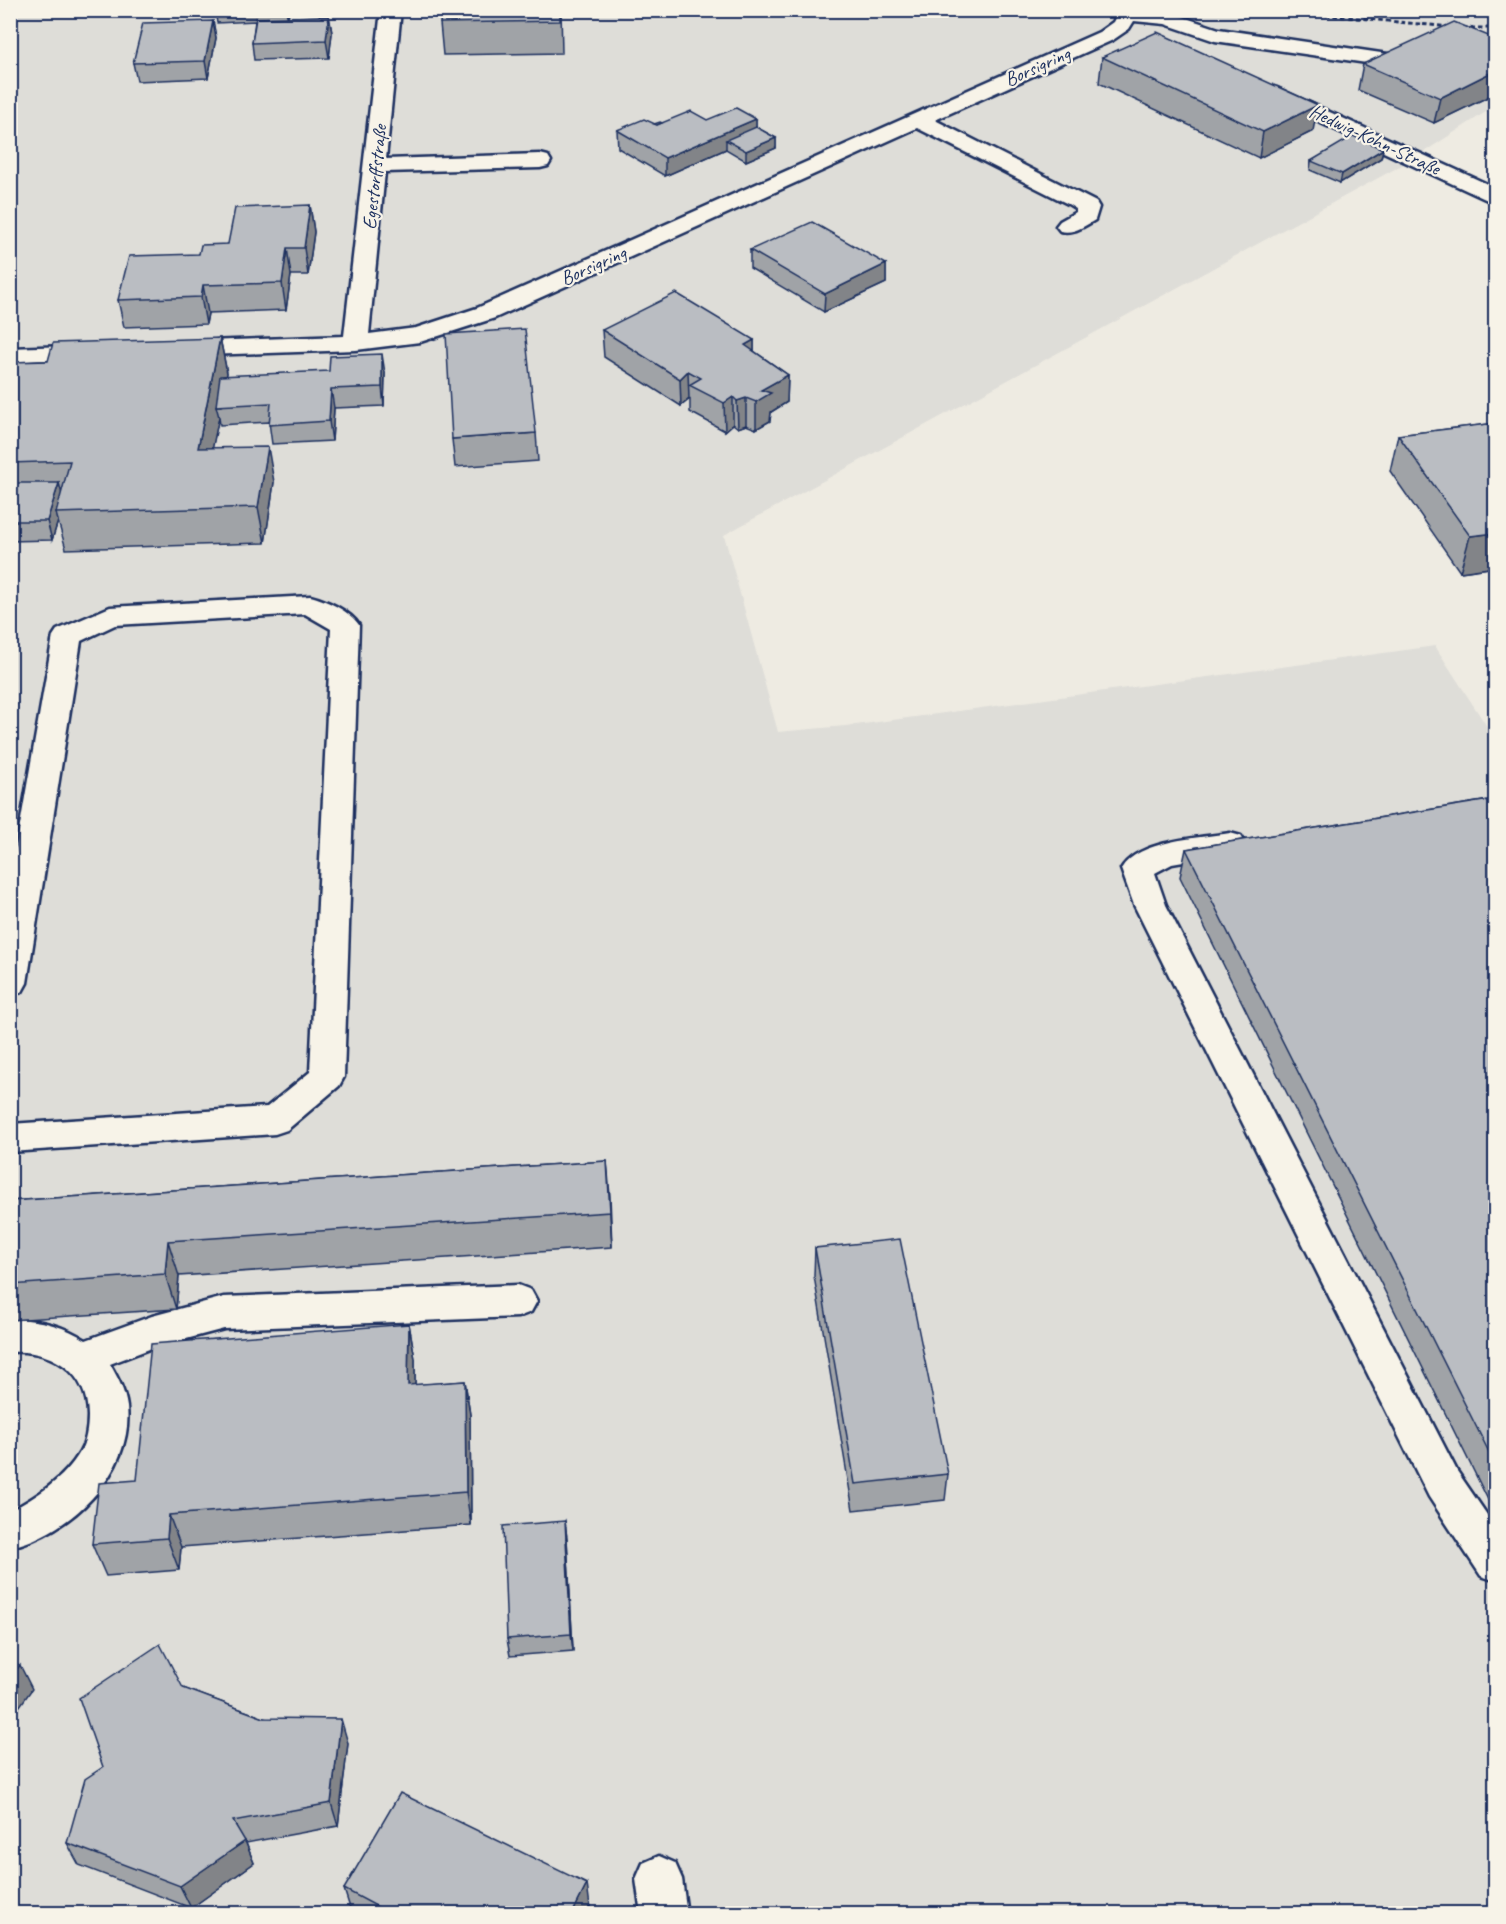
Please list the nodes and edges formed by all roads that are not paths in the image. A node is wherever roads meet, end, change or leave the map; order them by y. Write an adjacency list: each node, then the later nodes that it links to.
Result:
1 (391, 10): 8 (street, Egestorffstraße)
2 (1127, 17): 3 (street); 4 (street); 6 (street, Borsigring)
3 (1154, 39)
4 (1408, 63)
5 (1260, 86): 9 (street, Hedwig-Kohn-Straße)
6 (916, 120): 10 (street); 11 (street, Borsigring)
7 (540, 161): 8 (street)
8 (374, 166): 11 (street, Egestorffstraße)
9 (1496, 197)
10 (1068, 226)
11 (356, 343): 12 (street, Borsigring)
12 (154, 350)
13 (118, 351): 14 (street)
14 (10, 355)
15 (1266, 838): 22 (street)
16 (10, 983): 17 (street)
17 (10, 1138)
18 (518, 1301): 20 (street)
19 (10, 1336): 20 (street)
20 (83, 1359): 21 (street)
21 (10, 1530)
22 (1496, 1563)

